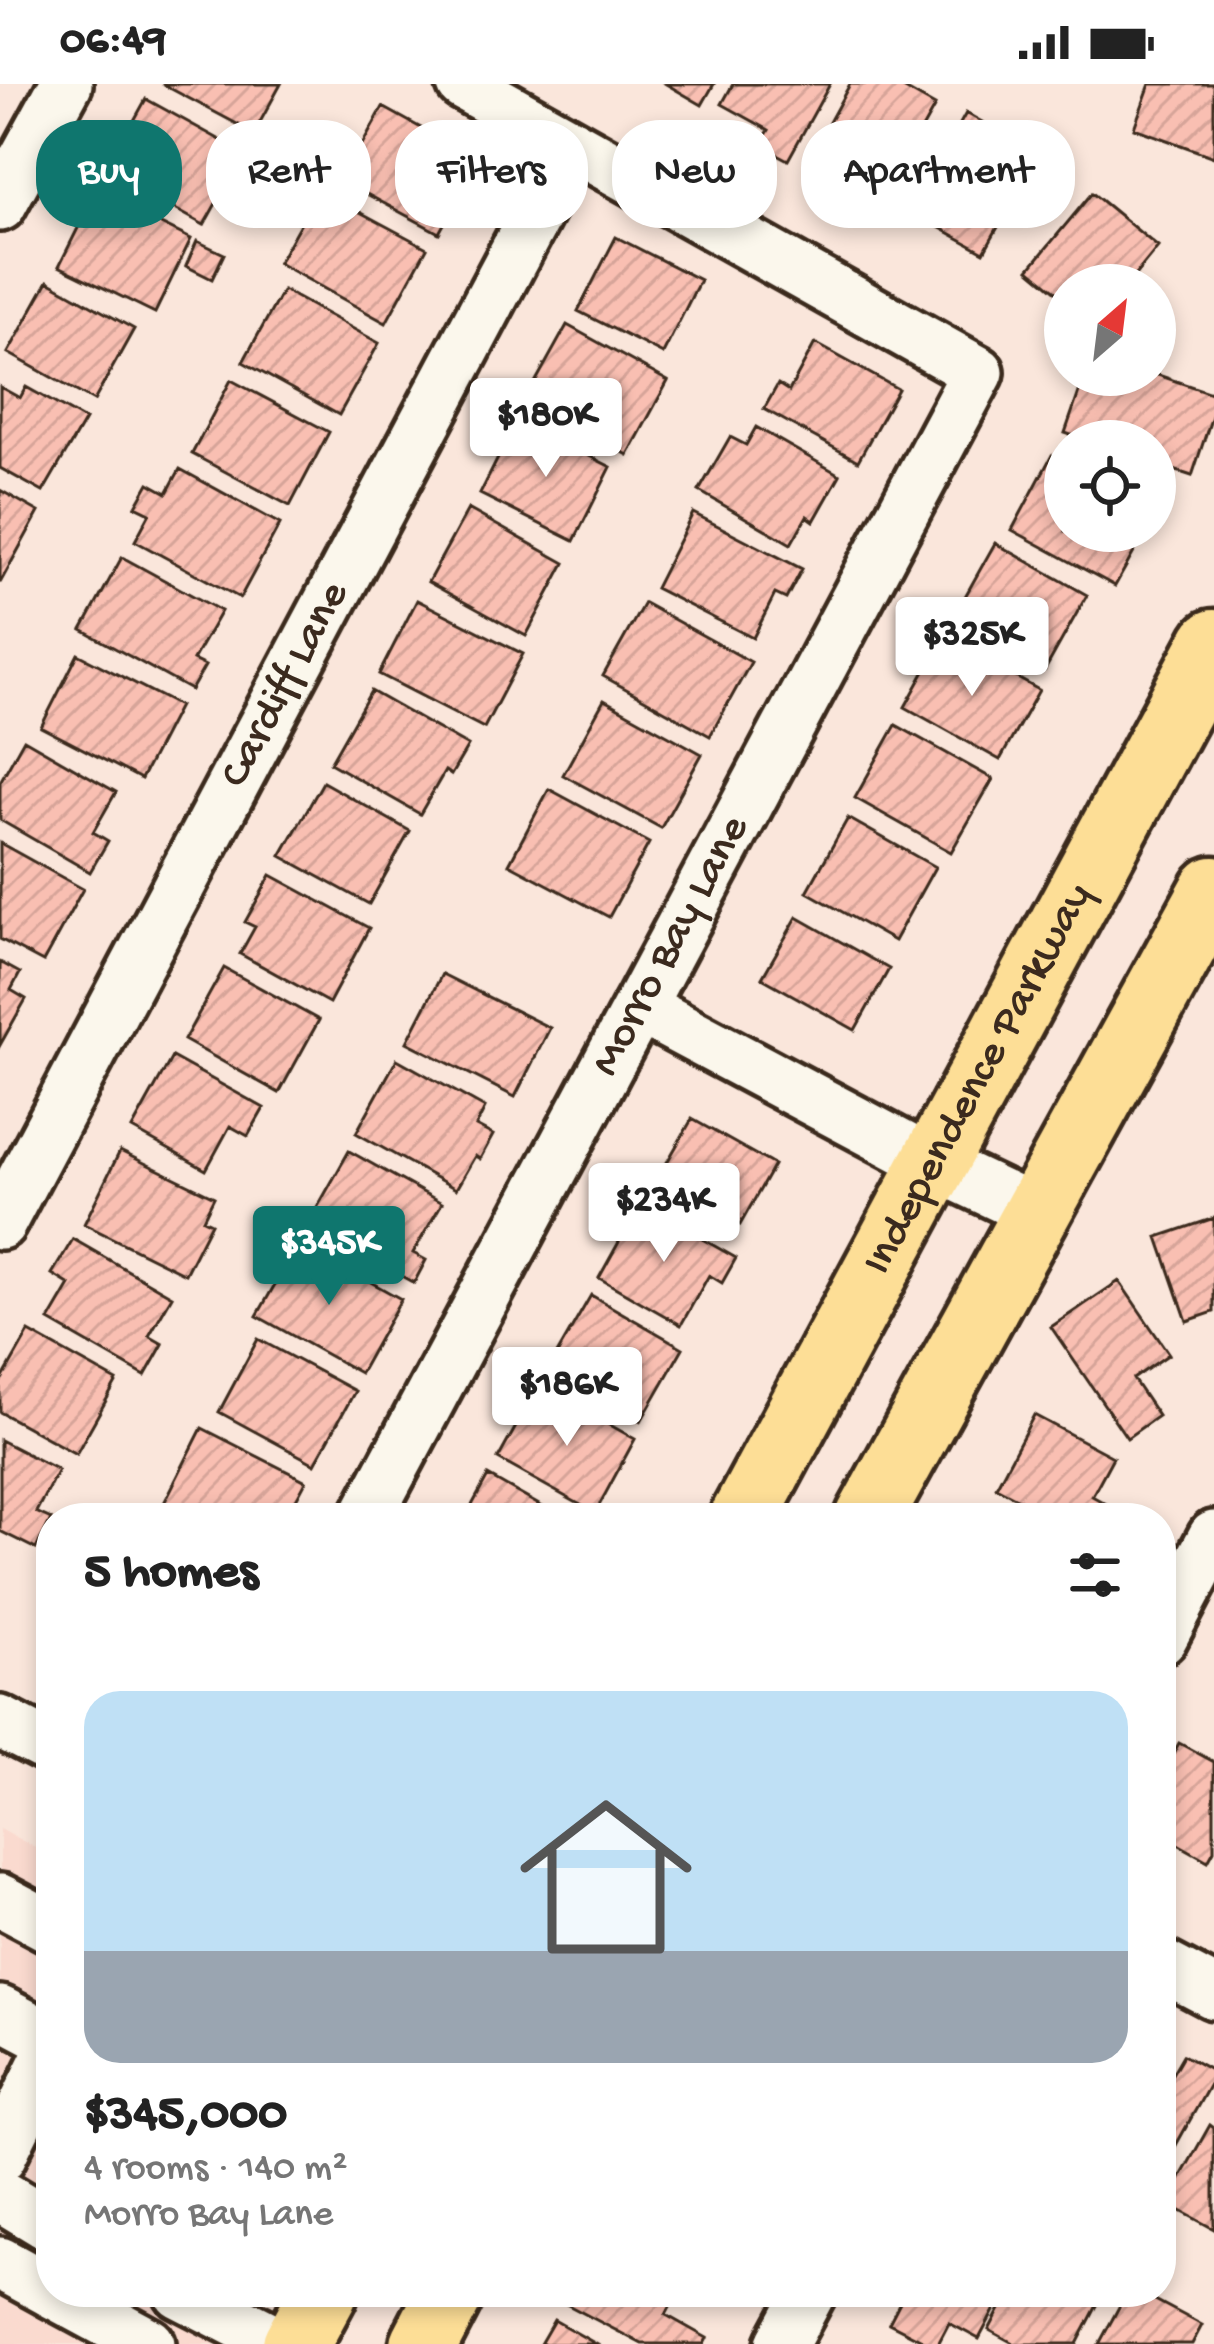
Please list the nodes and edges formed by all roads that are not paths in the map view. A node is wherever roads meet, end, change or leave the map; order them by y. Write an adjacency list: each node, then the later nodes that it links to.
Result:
1 (66, 84): 5 (street)
2 (463, 84): 3 (street)
3 (526, 120)
4 (588, 155): 9 (street, Morro Bay Lane)
5 (0, 205)
6 (528, 228): 12 (street, Cardiff Lane)
7 (1214, 643): 10 (main road, Independence Parkway)
8 (1214, 890): 11 (main road)
9 (639, 1007): 10 (street); 13 (street, Morro Bay Lane)
10 (934, 1164): 11 (street); 14 (main road, Independence Parkway)
11 (1039, 1214): 15 (main road)
12 (0, 1222)
13 (374, 1503)
14 (751, 1503)
15 (877, 1503)
16 (1214, 1537): 17 (street)
17 (1176, 1609)
18 (0, 1722): 19 (street)
19 (36, 1740)
20 (0, 1900): 21 (street)
21 (36, 1919)
22 (1176, 1973): 23 (street)
23 (1214, 1994)
24 (0, 2012): 25 (street)
25 (36, 2030)
26 (36, 2083): 27 (street)
27 (0, 2156)
28 (0, 2194): 29 (street)
29 (36, 2217)
30 (0, 2263): 31 (street)
31 (36, 2283)
32 (80, 2307): 37 (street)
33 (209, 2307): 38 (street)
34 (316, 2307): 39 (main road)
35 (443, 2307): 40 (main road)
36 (802, 2307): 41 (street)
37 (148, 2344)
38 (281, 2344)
39 (296, 2344)
40 (424, 2344)
41 (782, 2344)

